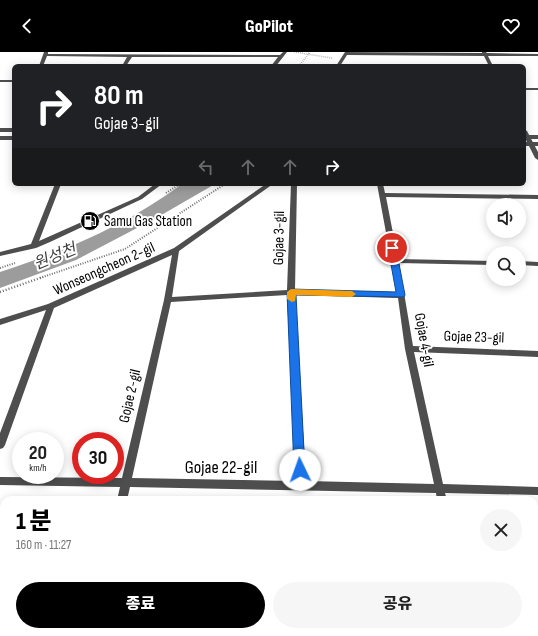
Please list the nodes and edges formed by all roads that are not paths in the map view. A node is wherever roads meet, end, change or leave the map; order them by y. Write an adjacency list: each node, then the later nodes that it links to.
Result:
1 (285, 52): 8 (street)
2 (348, 53): 3 (street); 12 (street)
3 (485, 53): 6 (street); 13 (street)
4 (46, 54): 7 (street); 9 (street)
5 (187, 54): 7 (street); 8 (street)
6 (538, 55)
7 (130, 56): 10 (street)
8 (281, 56): 11 (street)
9 (42, 64)
10 (125, 64)
11 (275, 64)
12 (341, 64)
13 (490, 64)
14 (0, 81): 15 (street)
15 (12, 81)
16 (526, 89): 17 (street)
17 (538, 89)
18 (0, 130): 19 (street)
19 (12, 130)
20 (526, 135): 22 (street)
21 (526, 136): 26 (street)
22 (538, 137)
23 (0, 138): 24 (street)
24 (12, 138)
25 (526, 144): 26 (street)
26 (531, 144): 27 (street); 28 (street)
27 (538, 144)
28 (538, 158)
29 (57, 186): 36 (street)
30 (156, 186): 36 (street)
31 (267, 186): 37 (street, Wonseongcheon 2-gil)
32 (294, 186): 43 (street, Gojae 3-gil)
33 (380, 186): 34 (street, Gojae 4-gil)
34 (382, 195): 35 (street); 39 (street, Gojae 4-gil)
35 (538, 196)
36 (34, 246): 38 (street)
37 (176, 250): 45 (street, Gojae 2-gil); 46 (street, Wonseongcheon 2-gil)
38 (0, 254)
39 (395, 261): 40 (street); 44 (street, Gojae 4-gil)
40 (486, 263)
41 (526, 263): 42 (street)
42 (538, 264)
43 (291, 292): 44 (street); 45 (street); 55 (street, Gojae 3-gil)
44 (401, 295): 48 (street, Gojae 4-gil)
45 (168, 300): 53 (street, Gojae 2-gil)
46 (51, 306): 47 (street, Wonseongcheon 2-gil); 50 (street)
47 (0, 322)
48 (409, 349): 49 (street, Gojae 23-gil); 56 (street, Gojae 4-gil)
49 (538, 354)
50 (0, 445)
51 (0, 481): 52 (street, Gojae 22-gil)
52 (72, 482)
53 (124, 483): 55 (street, Gojae 22-gil)
54 (124, 484): 58 (street, Gojae 2-gil)
55 (300, 485): 56 (street, Gojae 22-gil)
56 (440, 488): 57 (street, Gojae 22-gil); 59 (street, Gojae 4-gil)
57 (538, 490)
58 (122, 496)
59 (441, 496)

